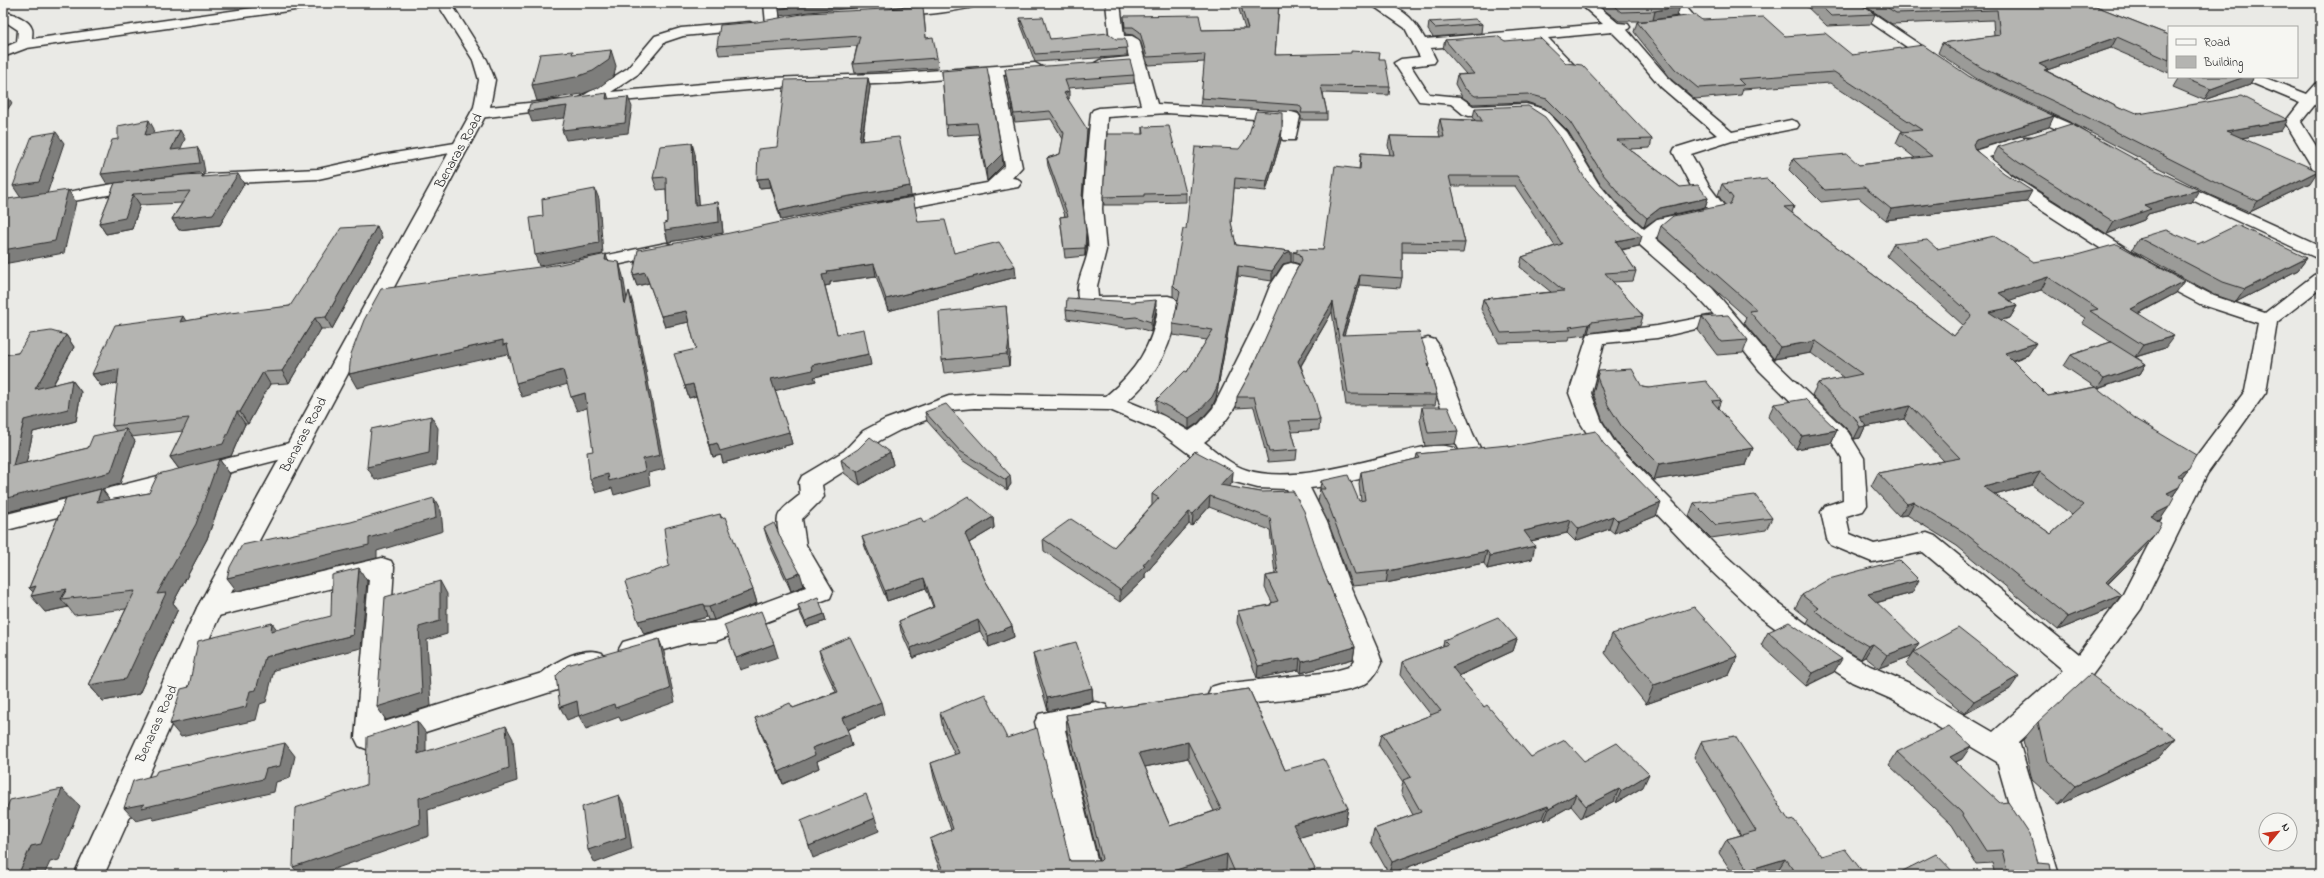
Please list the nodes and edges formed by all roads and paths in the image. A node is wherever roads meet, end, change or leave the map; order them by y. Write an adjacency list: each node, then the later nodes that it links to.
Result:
1 (316, 3): 16 (street)
2 (444, 3): 31 (street, Benaras Road)
3 (771, 3): 27 (street)
4 (974, 3): 10 (street)
5 (1113, 3): 19 (street)
6 (1376, 3): 17 (street)
7 (1586, 3): 14 (street)
8 (1676, 3): 13 (street)
9 (1849, 3): 24 (street)
10 (877, 13)
11 (3, 16): 16 (street)
12 (1638, 26): 14 (street)
13 (1653, 26)
14 (1615, 27): 15 (street); 35 (street)
15 (1537, 35): 17 (street); 22 (street)
16 (24, 44): 18 (street)
17 (1421, 44): 46 (street)
18 (3, 53)
19 (1138, 61): 20 (street); 30 (street)
20 (1088, 64)
21 (1051, 67): 23 (street)
22 (1570, 68)
23 (995, 70): 27 (street); 43 (street)
24 (1952, 72)
25 (2252, 78): 28 (street)
26 (2321, 87): 28 (street)
27 (586, 99): 31 (street)
28 (2310, 101): 38 (street)
29 (2013, 104): 33 (street)
30 (1150, 109): 34 (street); 55 (street)
31 (479, 113): 36 (street, Benaras Road)
32 (1791, 125): 35 (street)
33 (2067, 128): 37 (street); 53 (street)
34 (1289, 137)
35 (1729, 138): 46 (street)
36 (461, 147): 40 (street); 57 (street, Benaras Road)
37 (2101, 147)
38 (2321, 168)
39 (2151, 174): 48 (street)
40 (197, 179)
41 (159, 182): 44 (street)
42 (1012, 183): 43 (street)
43 (990, 188): 45 (street)
44 (3, 206)
45 (869, 209)
46 (1644, 237): 52 (street)
47 (684, 246): 50 (street)
48 (2321, 254)
49 (1291, 269): 56 (street)
50 (559, 271)
51 (2321, 279): 53 (street)
52 (1729, 320): 61 (street); 64 (street)
53 (2268, 320): 61 (street)
54 (1428, 344): 58 (street)
55 (1112, 403): 56 (street); 60 (street)
56 (1189, 442): 58 (street)
57 (297, 448): 59 (street); 60 (street, Benaras Road)
58 (1293, 481): 62 (street)
59 (3, 523)
60 (210, 608): 65 (street, Benaras Road)
61 (2081, 670): 64 (street)
62 (1201, 698)
63 (1120, 709): 66 (street)
64 (2009, 755): 67 (street)
65 (89, 875)
66 (1086, 875)
67 (2044, 875)

